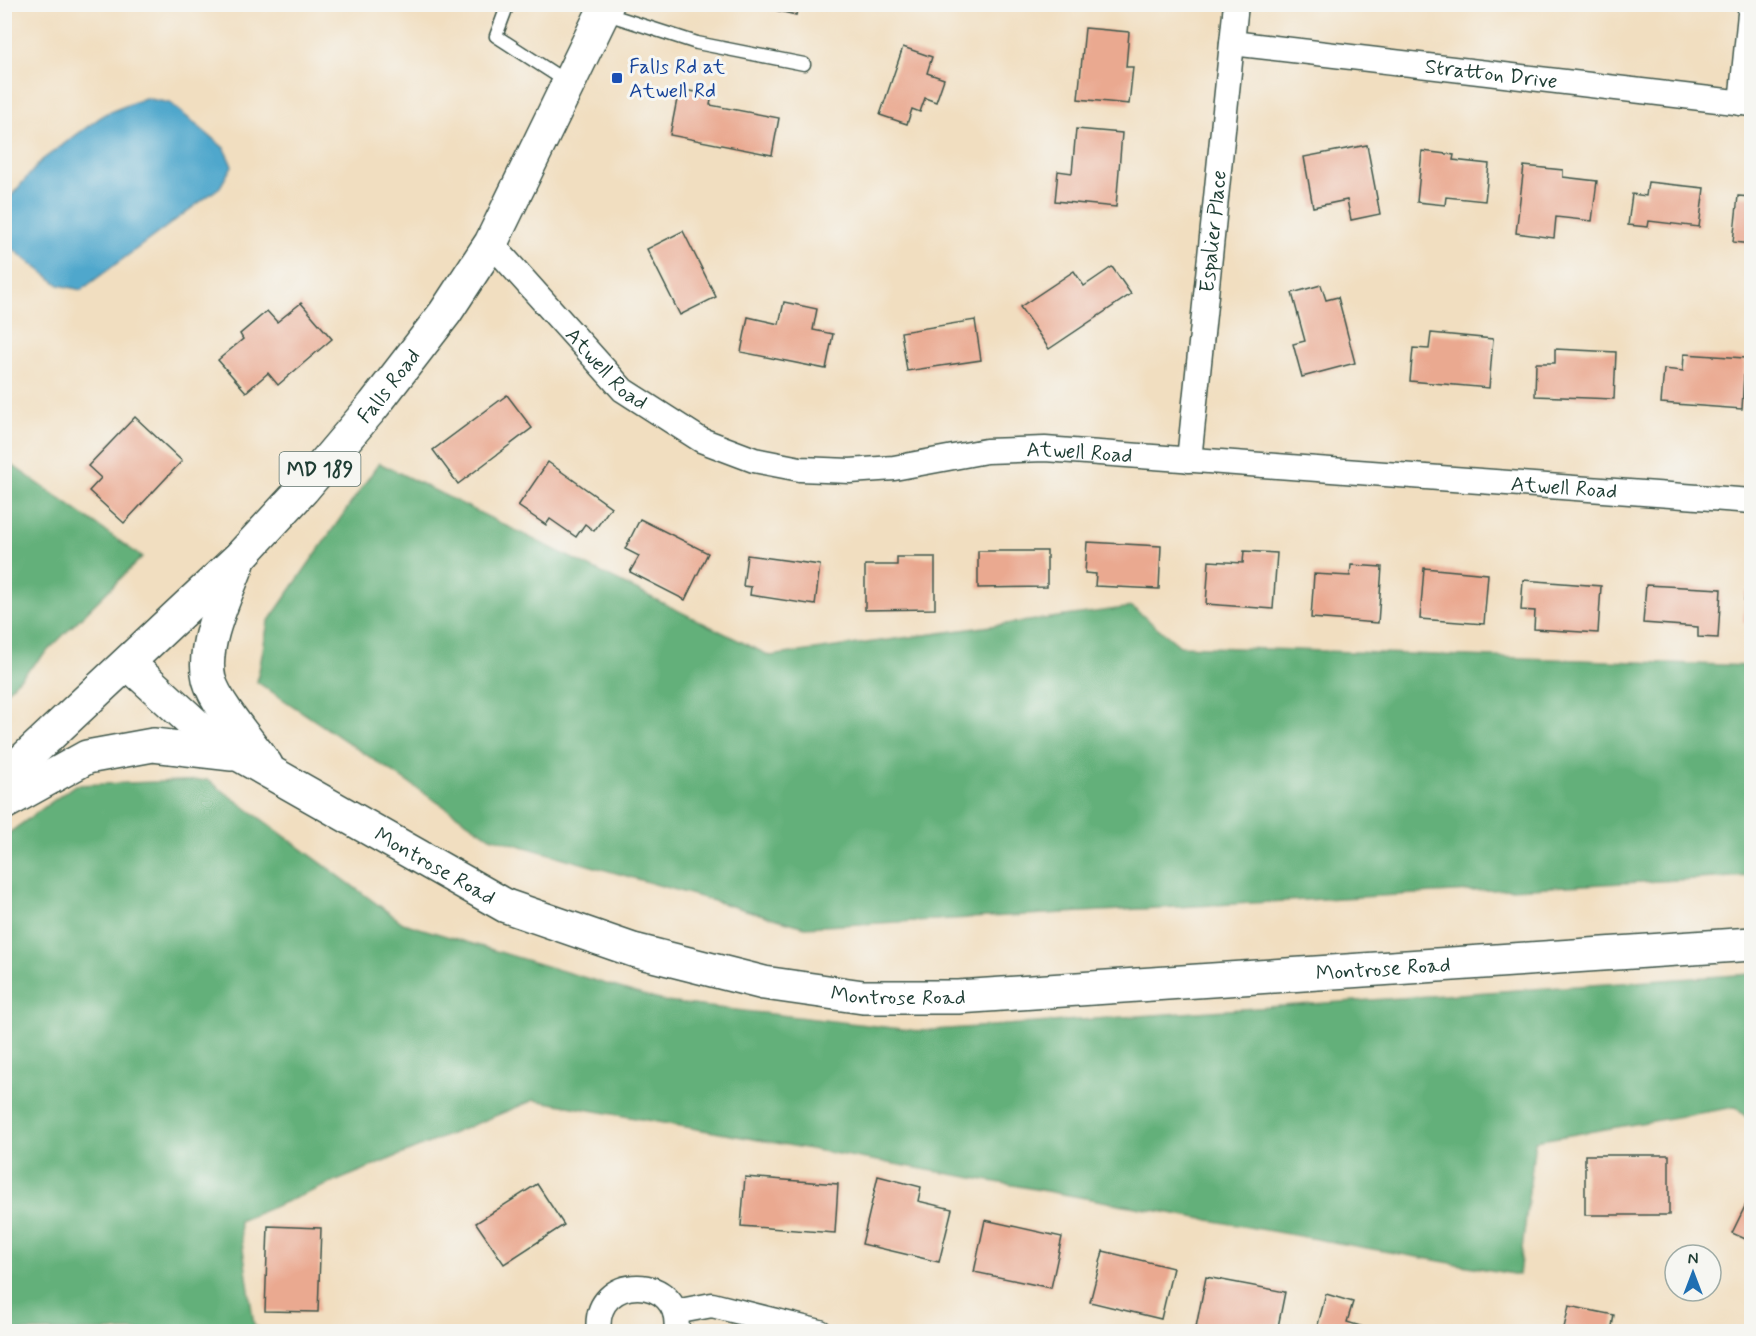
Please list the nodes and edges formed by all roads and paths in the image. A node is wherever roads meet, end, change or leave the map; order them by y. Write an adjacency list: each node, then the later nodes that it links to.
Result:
1 (508, 4): 7 (lane)
2 (1236, 4): 5 (street, Espalier Place)
3 (1751, 4): 8 (street)
4 (605, 9): 6 (lane); 7 (main road, Falls Road / MD 189)
5 (1232, 43): 8 (street, Stratton Drive); 10 (street, Espalier Place)
6 (804, 64)
7 (570, 84): 9 (main road, Falls Road / MD 189)
8 (1746, 104)
9 (491, 243): 10 (street, Atwell Road); 12 (main road, Falls Road / MD 189)
10 (1189, 460): 11 (street, Atwell Road)
11 (1752, 501)
12 (240, 556): 13 (main road, Falls Road / MD 189); 15 (main road)
13 (128, 663): 14 (main road, Montrose Road); 16 (main road, Falls Road / MD 189)
14 (241, 755): 15 (main road, Montrose Road); 17 (main road)
15 (272, 774): 18 (main road, Montrose Road)
16 (4, 778)
17 (4, 803)
18 (1752, 944)
19 (676, 1322): 20 (street); 21 (street)
20 (599, 1332)
21 (820, 1332)

